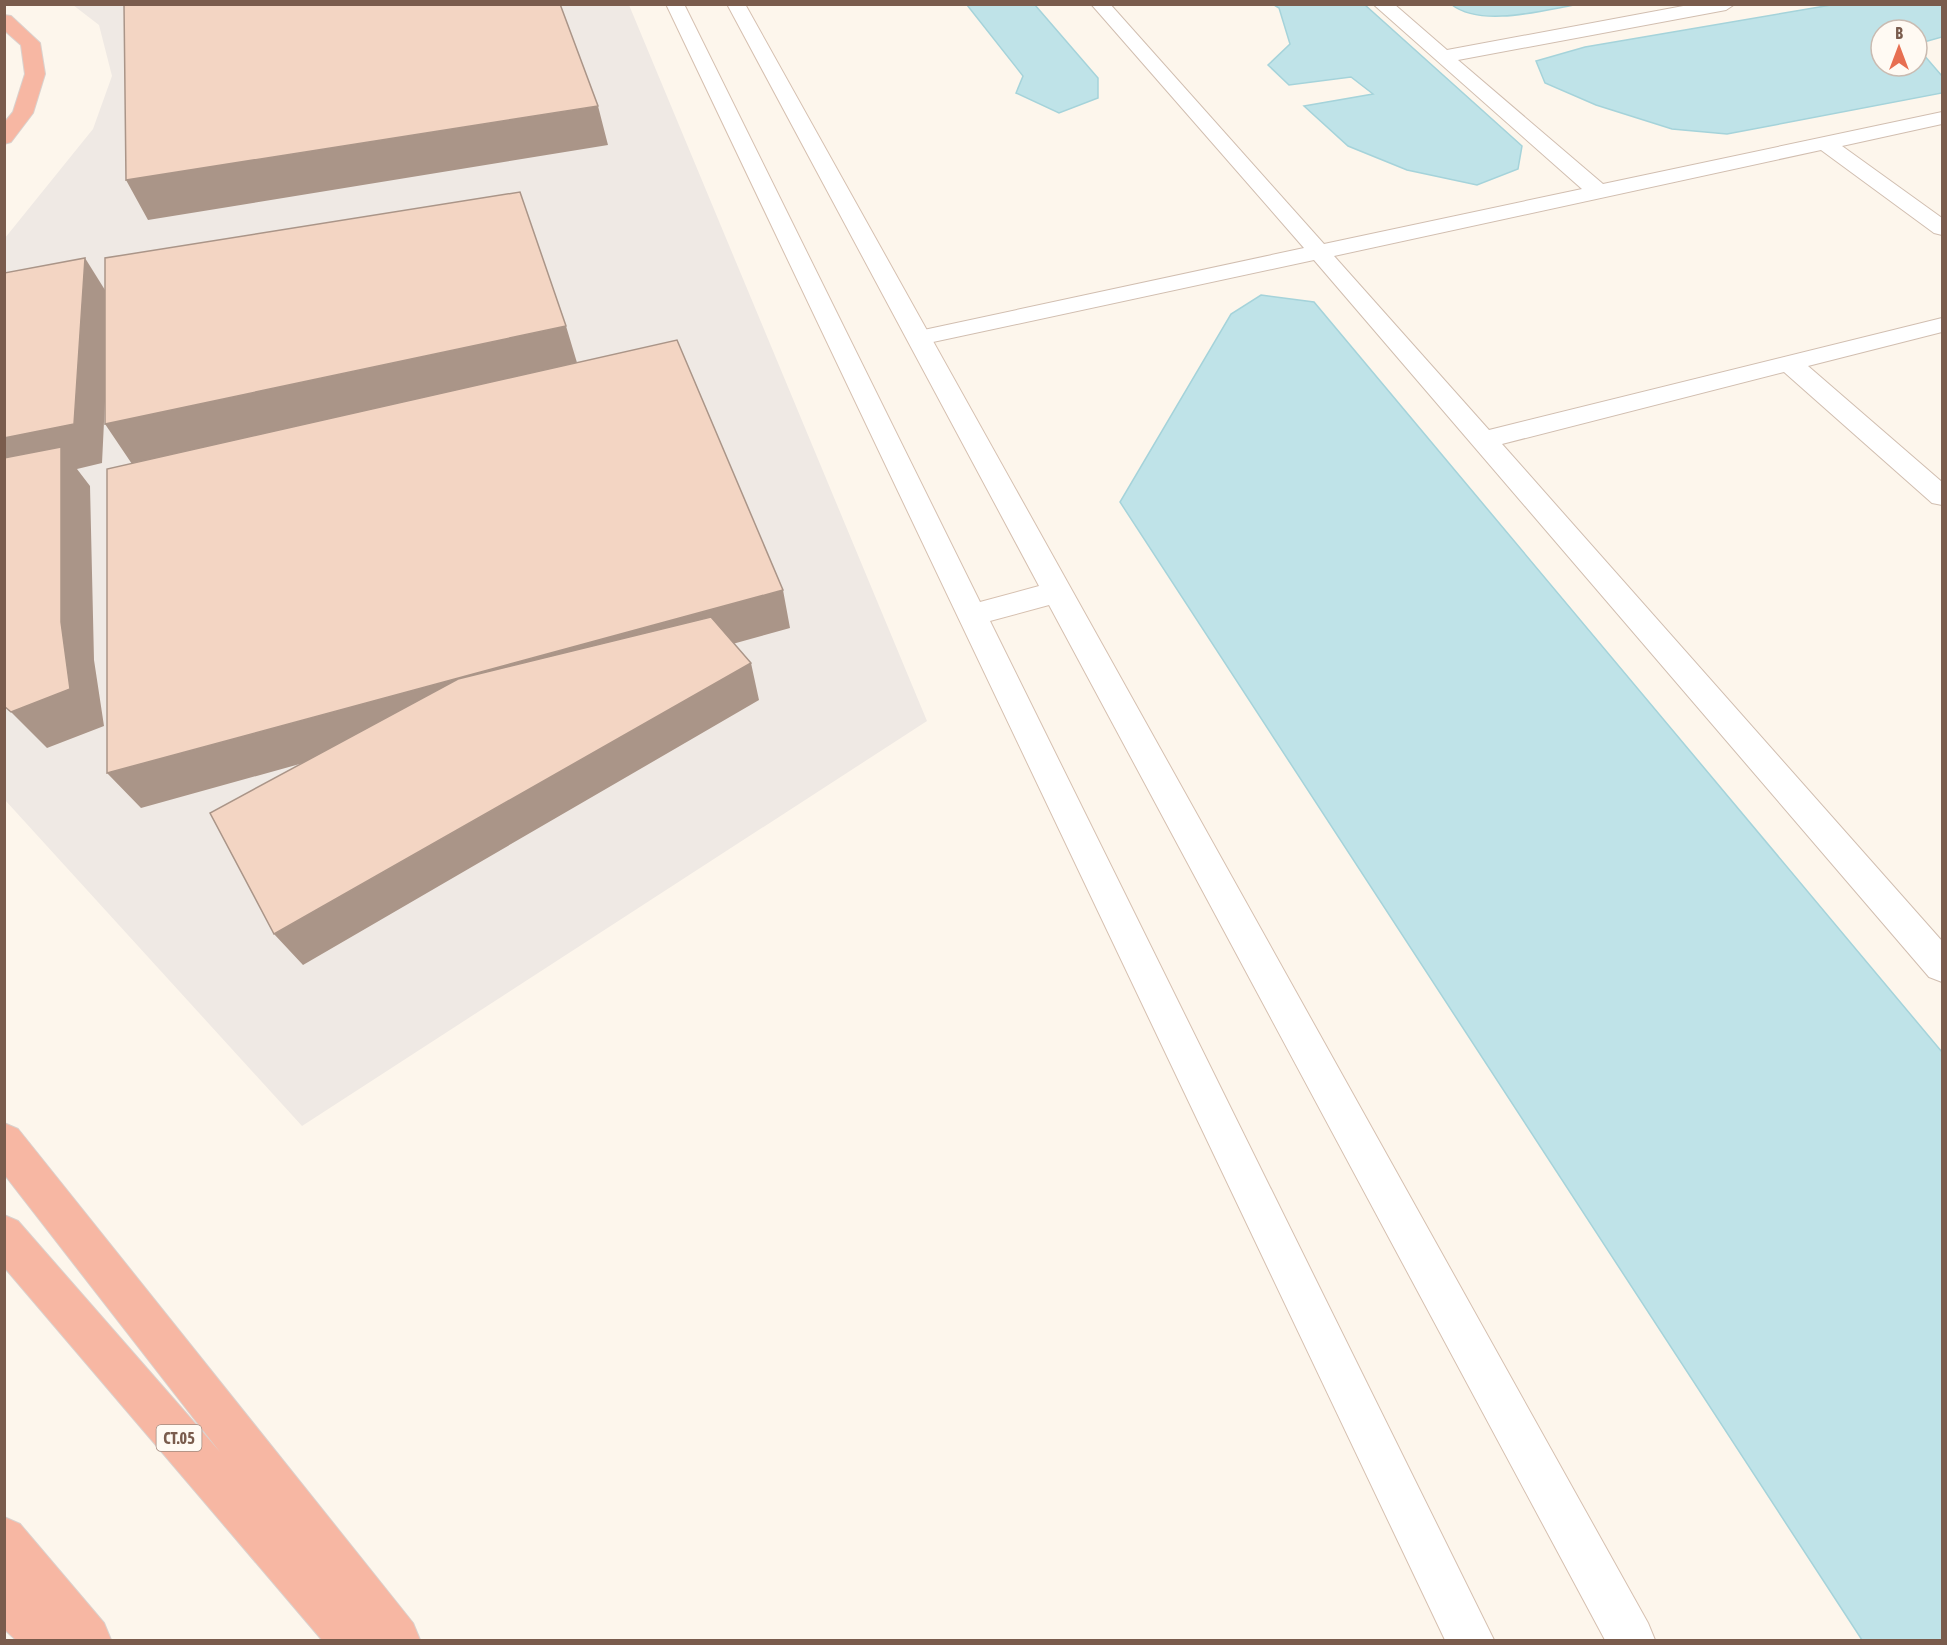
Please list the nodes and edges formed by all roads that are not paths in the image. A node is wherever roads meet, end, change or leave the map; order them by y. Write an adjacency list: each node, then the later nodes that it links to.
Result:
1 (675, 4): 20 (street)
2 (736, 4): 15 (street)
3 (1100, 4): 13 (street)
4 (1382, 4): 7 (street)
5 (1726, 4): 7 (street)
6 (4, 20): 9 (highway)
7 (1443, 57): 11 (street)
8 (1942, 118): 10 (street)
9 (4, 138)
10 (1824, 143): 11 (street); 12 (street)
11 (1599, 192): 13 (street)
12 (1942, 228)
13 (1319, 252): 15 (street); 17 (street)
14 (1942, 325): 16 (street)
15 (919, 338): 19 (street)
16 (1790, 364): 17 (street); 18 (street)
17 (1483, 440): 21 (street)
18 (1942, 496)
19 (1058, 592): 20 (street); 31 (street)
20 (971, 615): 30 (street)
21 (1942, 966)
22 (4, 1142): 29 (highway)
23 (4, 1235): 28 (highway, CT.05)
24 (4, 1540): 27 (highway)
25 (4, 1596): 26 (highway)
26 (49, 1641)
27 (87, 1641)
28 (353, 1641)
29 (396, 1641)
30 (1470, 1641)
31 (1631, 1641)

